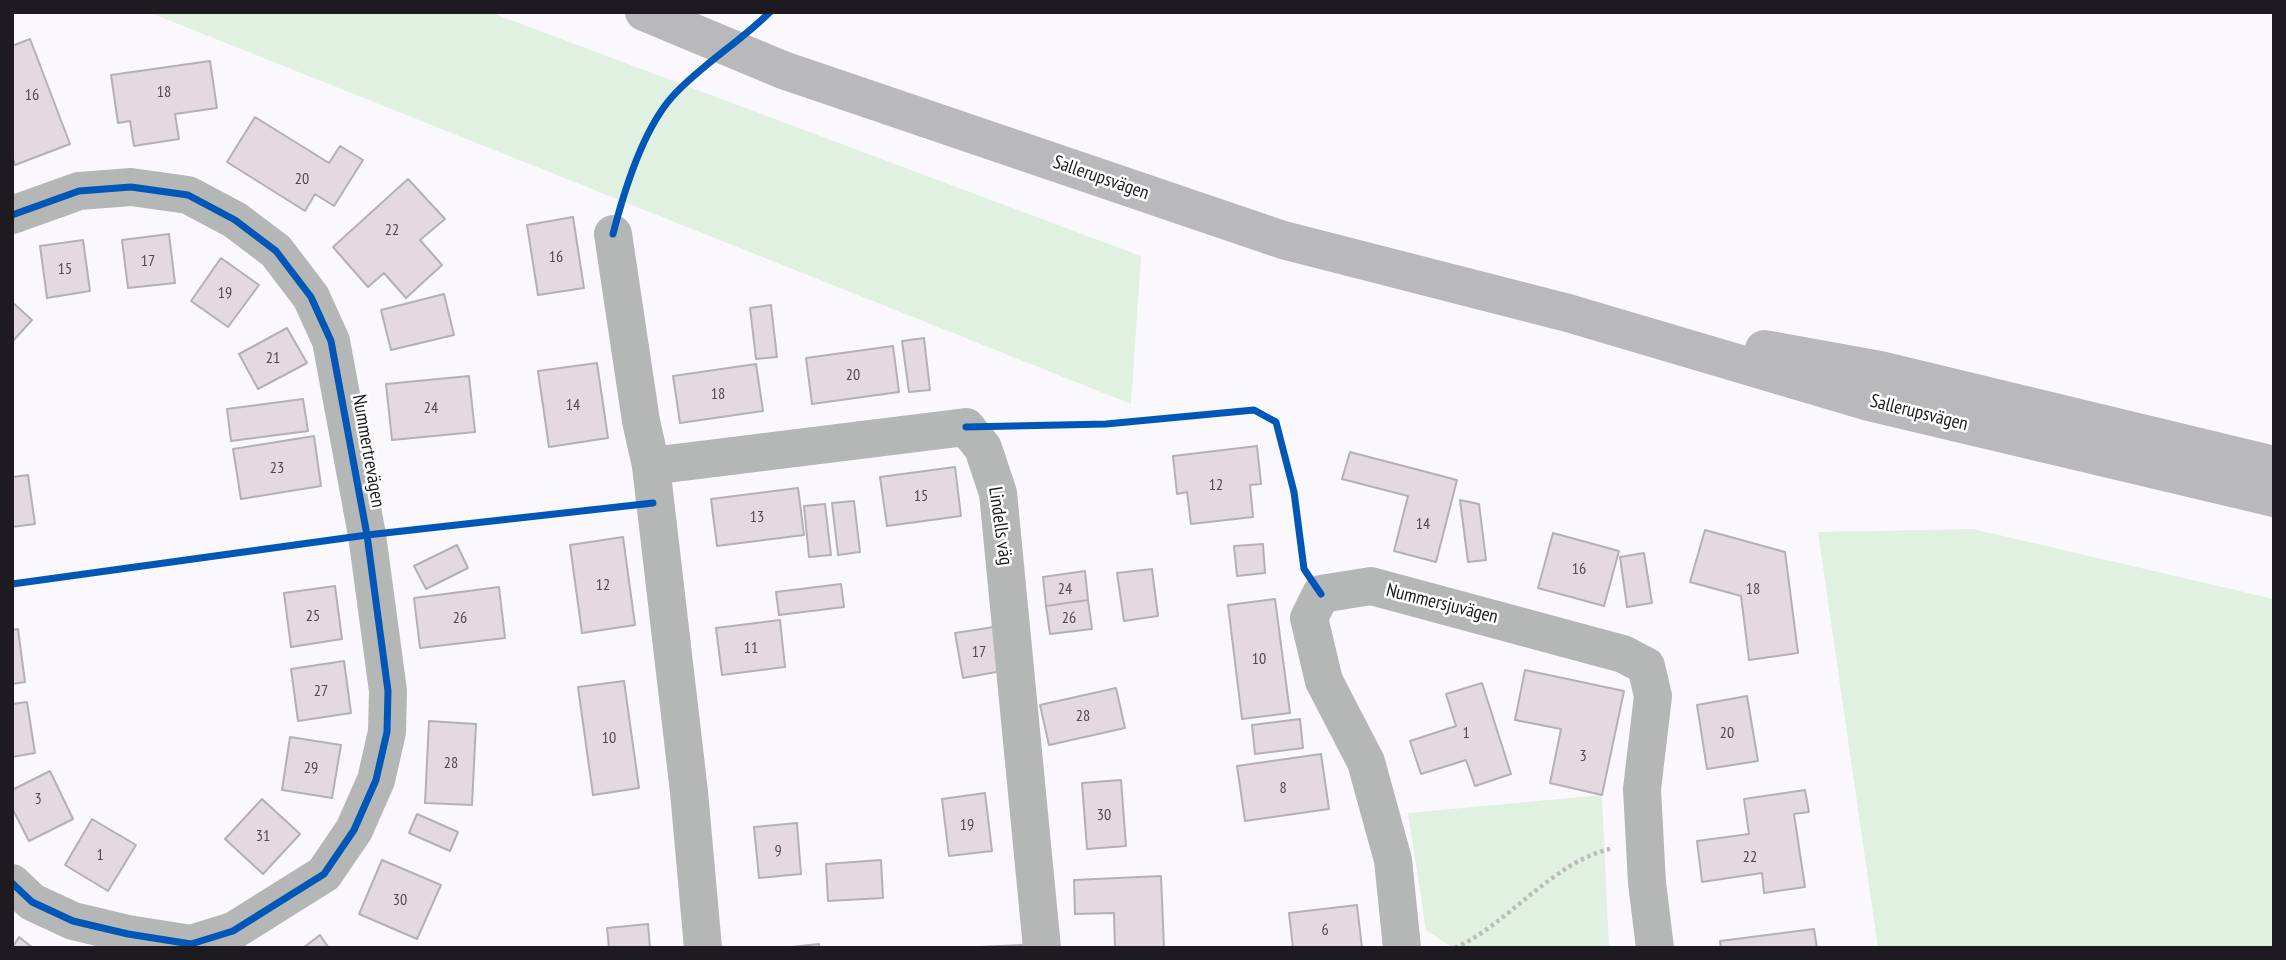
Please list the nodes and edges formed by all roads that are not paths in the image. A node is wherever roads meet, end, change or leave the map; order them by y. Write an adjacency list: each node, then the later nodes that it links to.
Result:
1 (644, 12): 4 (main road, Sallerupsvägen)
2 (12, 215): 9 (street, Nummertrevägen)
3 (613, 234): 6 (street)
4 (1568, 313): 5 (main road, Sallerupsvägen); 7 (main road, Sallerupsvägen)
5 (2274, 465)
6 (651, 466): 10 (street); 11 (street, Lindells väg)
7 (2274, 498)
8 (12, 883): 9 (street, Nummertrevägen)
9 (192, 946)
10 (703, 948)
11 (1042, 948)
12 (1402, 948): 13 (street, Nummersjuvägen)
13 (1656, 948)

